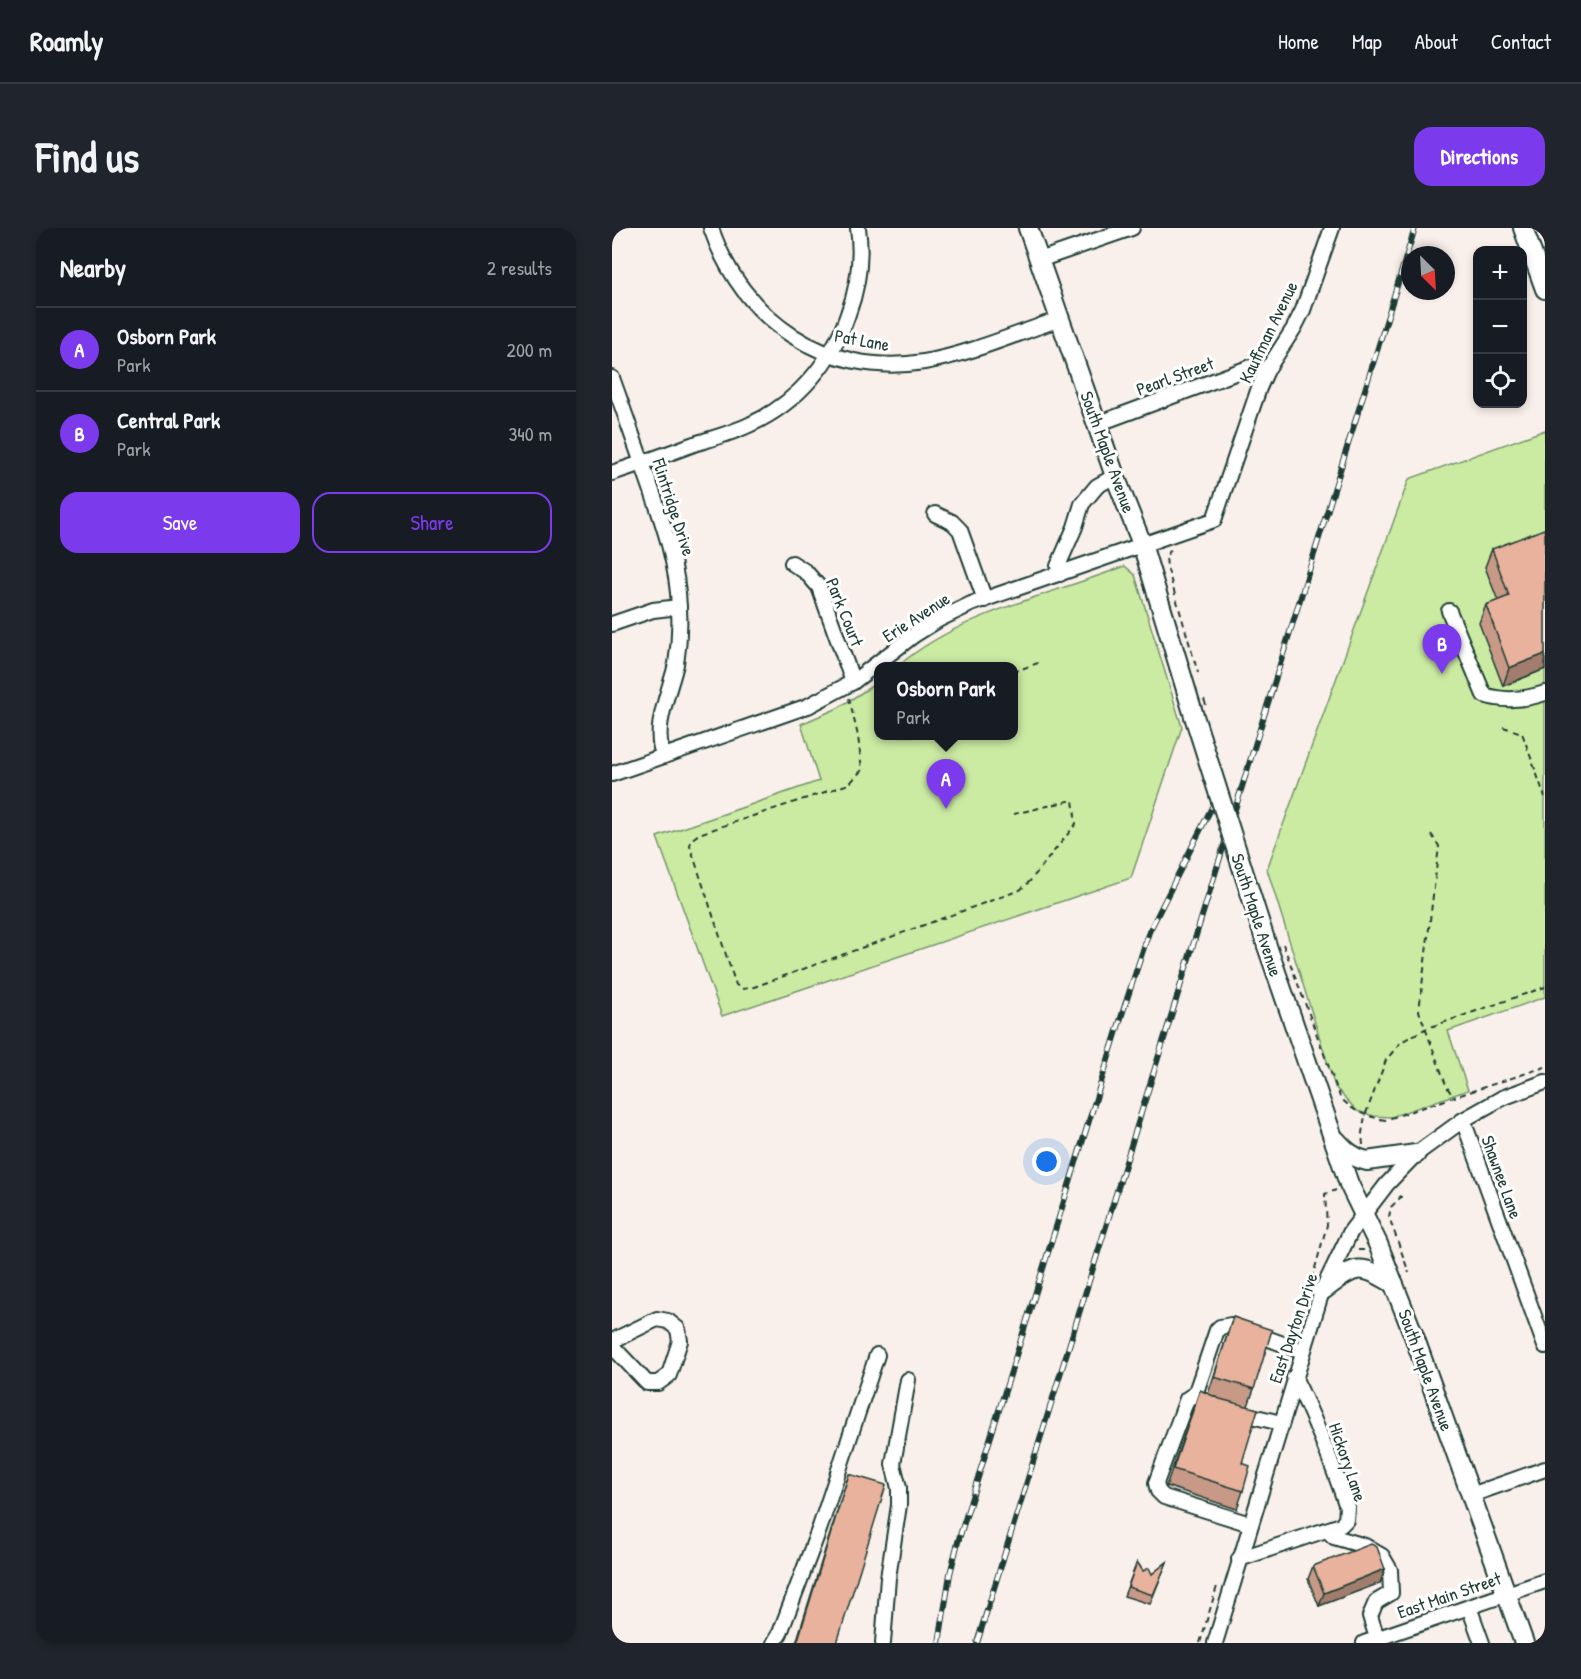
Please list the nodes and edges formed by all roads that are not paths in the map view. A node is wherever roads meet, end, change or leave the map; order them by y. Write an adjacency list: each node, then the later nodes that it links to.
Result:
1 (711, 228): 10 (street, Pat Lane)
2 (858, 228): 10 (street)
3 (1028, 228): 7 (main road, South Maple Avenue)
4 (1132, 228): 7 (street)
5 (1332, 228): 11 (street, Kauffman Avenue)
6 (1523, 228): 8 (main road)
7 (1040, 260): 9 (main road, South Maple Avenue)
8 (1545, 289)
9 (1060, 319): 10 (street, Pat Lane); 13 (main road, South Maple Avenue)
10 (830, 354): 14 (street)
11 (1267, 370): 13 (street, Pearl Street); 18 (street, Kauffman Avenue)
12 (612, 378): 14 (street, Flintridge Drive)
13 (1097, 424): 16 (main road, South Maple Avenue)
14 (642, 463): 15 (street); 23 (street, Flintridge Drive)
15 (612, 473)
16 (1115, 476): 19 (main road, South Maple Avenue); 21 (street)
17 (935, 514): 22 (street)
18 (1214, 520): 19 (street, Erie Avenue)
19 (1142, 544): 21 (street, Erie Avenue); 34 (main road, South Maple Avenue, bridge)
20 (792, 563): 28 (street, Park Court)
21 (1060, 574): 22 (street, Erie Avenue)
22 (985, 600): 26 (street, Erie Avenue)
23 (679, 607): 25 (street); 30 (street, Flintridge Drive)
24 (1449, 611): 29 (street)
25 (612, 624)
26 (878, 662)
27 (874, 665): 28 (street, Erie Avenue)
28 (849, 684): 30 (street, Erie Avenue)
29 (1545, 693)
30 (664, 756): 31 (street, Erie Avenue)
31 (612, 774)
32 (1545, 1083): 33 (street, East Dayton Drive)
33 (1463, 1120): 35 (street, East Dayton Drive); 41 (street, Shawnee Lane)
34 (1333, 1137): 35 (main road); 36 (main road, South Maple Avenue)
35 (1416, 1154): 36 (street, East Dayton Drive)
36 (1363, 1214): 37 (main road, South Maple Avenue); 38 (street, East Dayton Drive)
37 (1394, 1284): 38 (main road); 49 (main road, South Maple Avenue)
38 (1322, 1291): 42 (street, East Dayton Drive)
39 (612, 1341): 40 (street)
40 (612, 1346)
41 (1545, 1346)
42 (1302, 1352): 44 (street, East Dayton Drive); 46 (street)
43 (877, 1355): 57 (street)
44 (1294, 1377): 47 (street, East Dayton Drive); 51 (street, Hickory Lane)
45 (908, 1380): 58 (street)
46 (1197, 1392): 47 (street); 50 (street)
47 (1281, 1423): 50 (street, East Dayton Drive)
48 (1545, 1469): 49 (street)
49 (1471, 1495): 54 (main road, South Maple Avenue)
50 (1250, 1524): 52 (street, East Dayton Drive)
51 (1327, 1530): 52 (street, Hickory Lane); 56 (street)
52 (1239, 1559): 59 (street, East Dayton Drive)
53 (1545, 1581): 54 (street, East Main Street)
54 (1506, 1594): 55 (street, East Main Street); 61 (main road, South Maple Avenue)
55 (1469, 1607): 56 (street, East Main Street); 60 (street)
56 (1371, 1641)
57 (774, 1643)
58 (882, 1643)
59 (1215, 1643)
60 (1482, 1643)
61 (1524, 1643)

